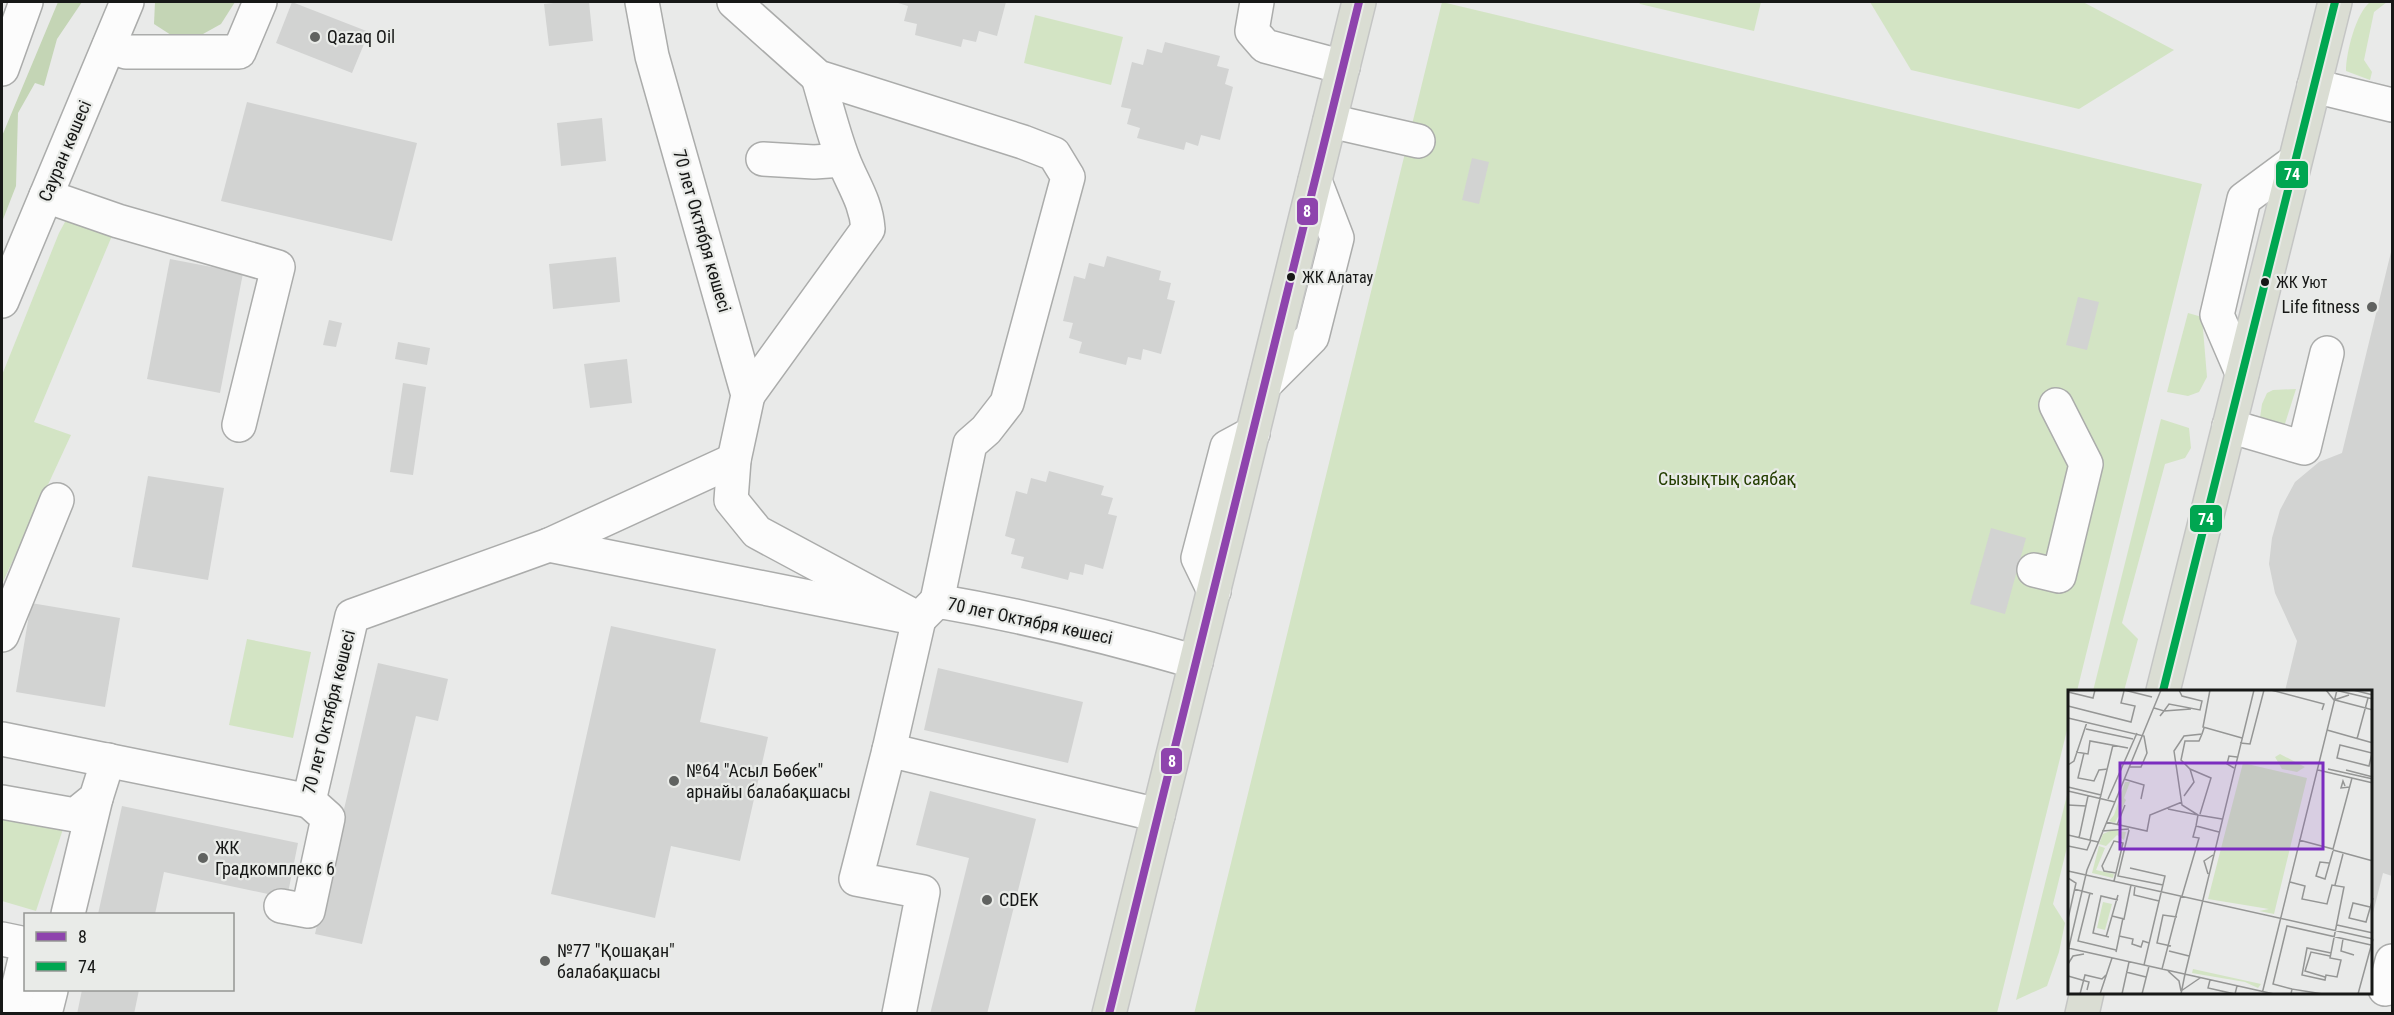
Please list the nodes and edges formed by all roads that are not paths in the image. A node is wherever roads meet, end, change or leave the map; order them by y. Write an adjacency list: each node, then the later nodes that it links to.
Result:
1 (26, 2): 11 (street)
2 (127, 2): 9 (street, Сауран көшесі)
3 (260, 2): 9 (street)
4 (642, 2): 22 (street, 70 лет Октября көшесі)
5 (735, 2): 12 (street)
6 (1257, 2): 10 (street)
7 (1359, 2): 10 (main road)
8 (2338, 7): 13 (main road)
9 (109, 46): 19 (street, Сауран көшесі)
10 (1343, 67): 15 (main road)
11 (2, 69)
12 (818, 77): 18 (street); 30 (street)
13 (2314, 86): 14 (street); 25 (main road)
14 (2392, 105)
15 (1330, 121): 16 (street); 32 (main road)
16 (1418, 141)
17 (763, 159): 18 (street)
18 (843, 160): 22 (street)
19 (46, 196): 20 (street, Сауран көшесі); 24 (street)
20 (2, 301)
21 (2327, 353): 25 (street)
22 (748, 394): 26 (street, 70 лет Октября көшесі)
23 (2056, 405): 29 (street)
24 (238, 425)
25 (2229, 426): 33 (main road)
26 (734, 460): 28 (street, 70 лет Октября көшесі); 30 (street, 70 лет Октября көшесі)
27 (57, 500): 31 (street)
28 (549, 545): 30 (street); 38 (street, 70 лет Октября көшесі)
29 (2034, 570)
30 (928, 610): 32 (street, 70 лет Октября көшесі); 35 (street)
31 (2, 635)
32 (1196, 662): 40 (main road)
33 (2163, 690)
34 (2, 739): 36 (street, 70 лет Октября көшесі)
35 (889, 750): 40 (street); 50 (street)
36 (108, 760): 37 (street); 38 (street, 70 лет Октября көшесі)
37 (96, 798): 39 (street); 42 (street)
38 (309, 801): 41 (street)
39 (2, 802)
40 (1158, 815): 51 (main road)
41 (281, 906)
42 (68, 913)
43 (2, 939): 44 (street)
44 (24, 944)
45 (24, 963): 48 (street)
46 (51, 991): 49 (street)
47 (2087, 994): 52 (main road)
48 (12, 1014)
49 (45, 1014)
50 (899, 1014)
51 (1109, 1014)
52 (2082, 1014)

